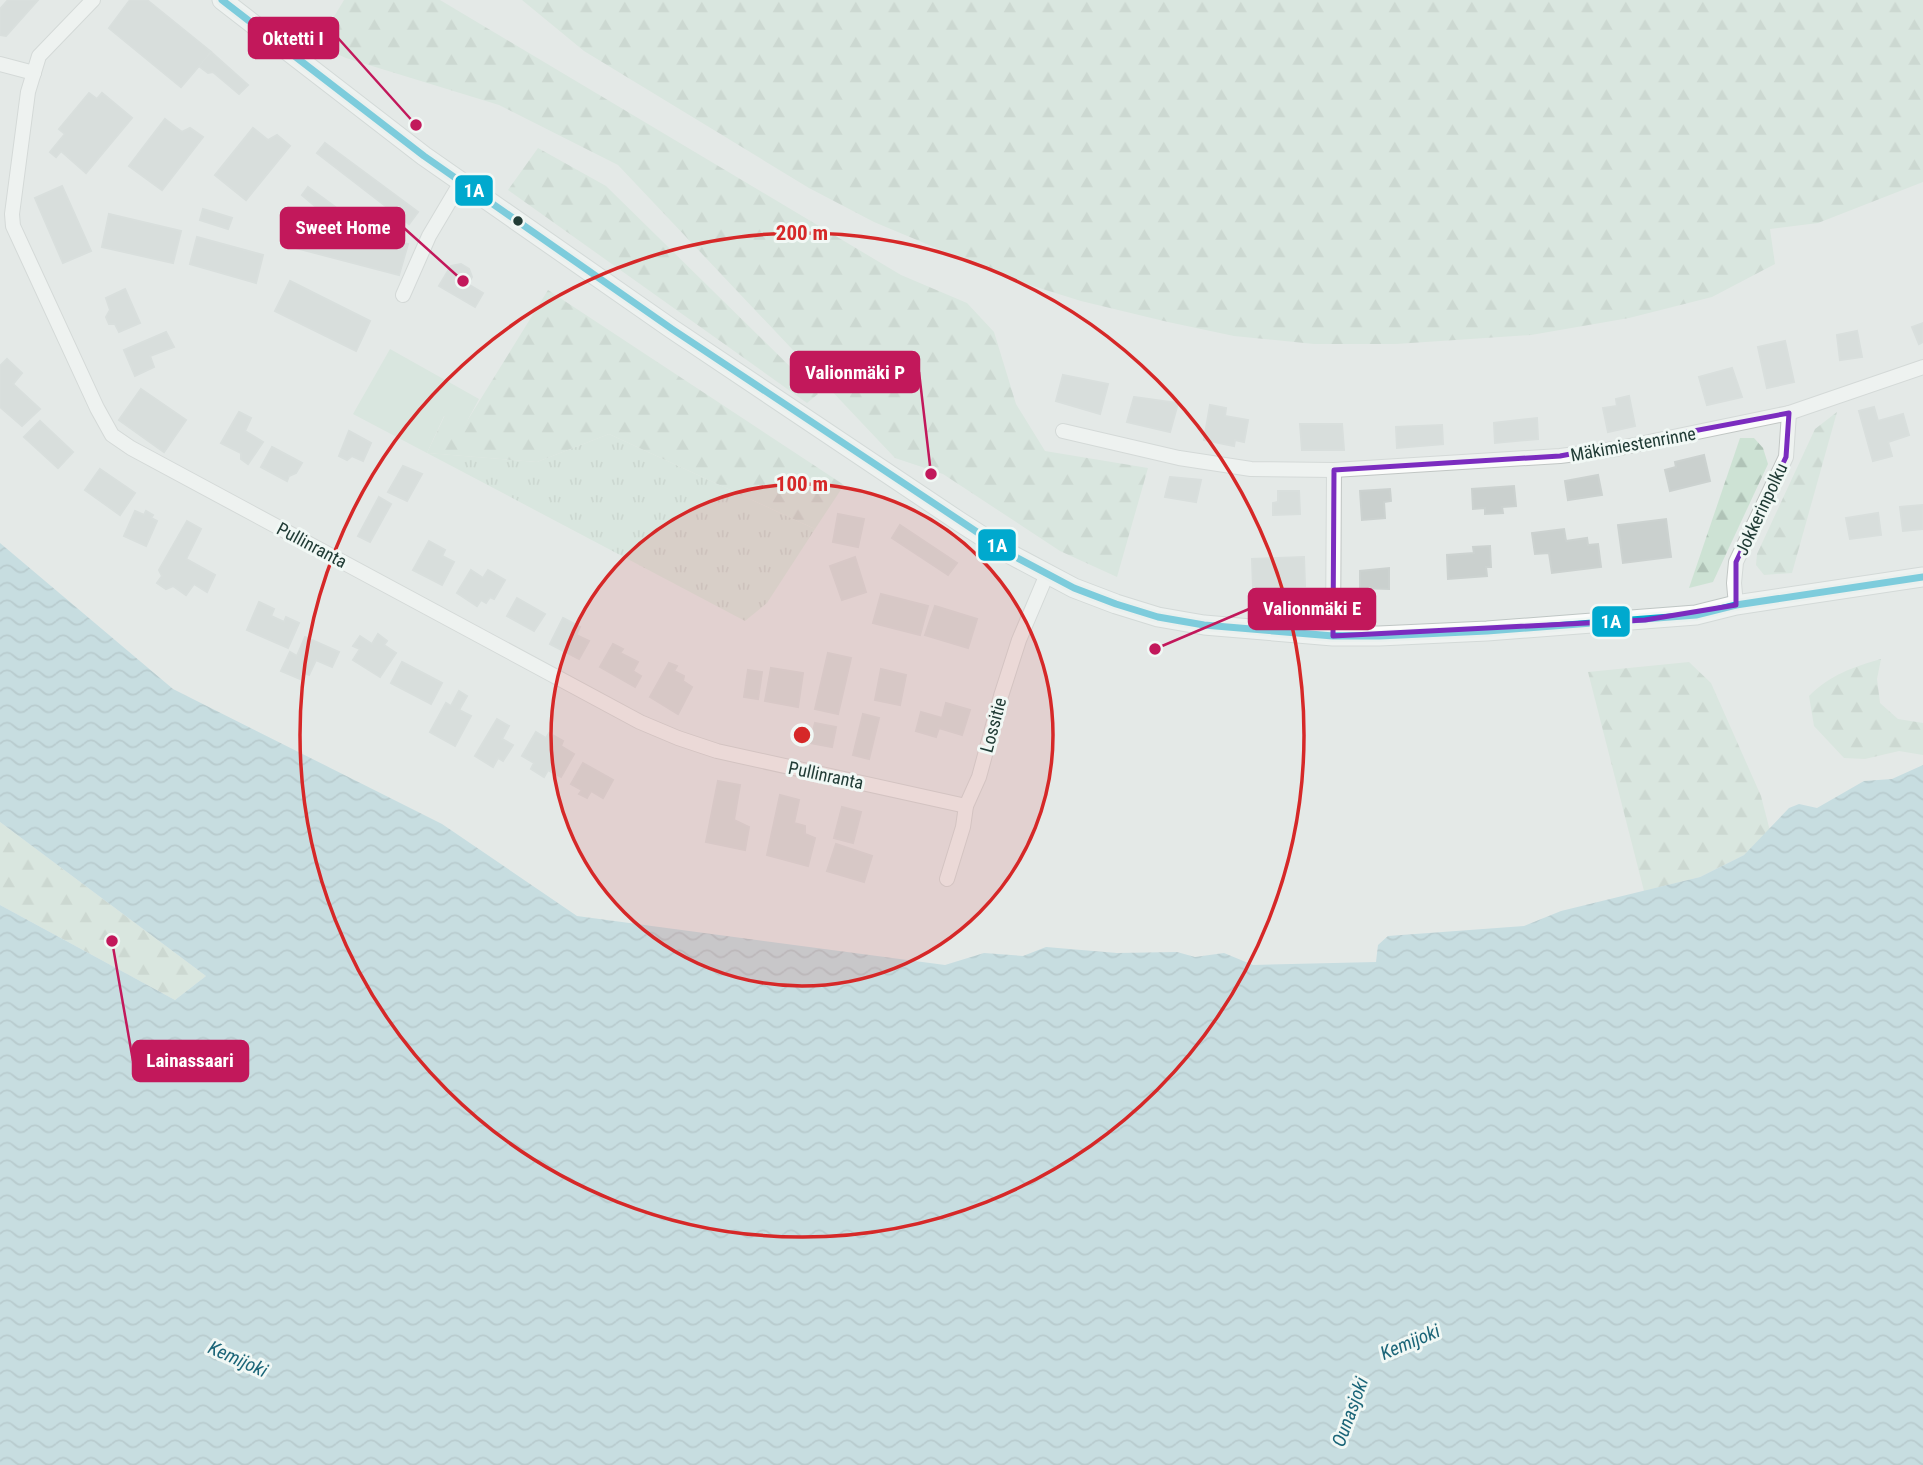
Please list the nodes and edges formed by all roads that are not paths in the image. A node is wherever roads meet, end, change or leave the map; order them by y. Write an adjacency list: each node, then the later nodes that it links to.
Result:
1 (93, 0): 4 (street, Pullinranta)
2 (222, 0): 5 (main road)
3 (0, 64): 4 (street)
4 (34, 73): 15 (street, Pullinranta)
5 (461, 182): 6 (street); 11 (main road)
6 (403, 295)
7 (1923, 367): 8 (street, Mäkimiestenrinne)
8 (1789, 413): 10 (street, Mäkimiestenrinne); 13 (street, Jokkerinpolku)
9 (1063, 431): 10 (street, Mäkimiestenrinne)
10 (1334, 470): 14 (street)
11 (1047, 574): 14 (main road); 15 (street, Lossitie)
12 (1923, 577): 13 (main road)
13 (1736, 605): 14 (main road)
14 (1333, 636)
15 (966, 806): 16 (street, Lossitie)
16 (947, 879)

